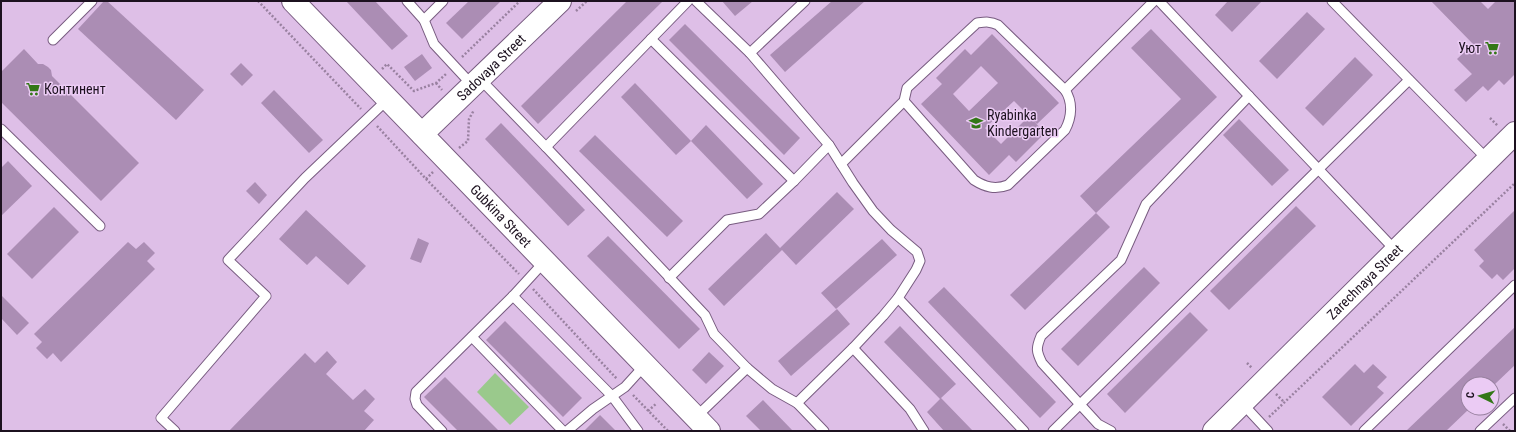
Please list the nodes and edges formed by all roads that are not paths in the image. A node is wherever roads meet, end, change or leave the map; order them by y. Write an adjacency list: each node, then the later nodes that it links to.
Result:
1 (92, 1): 14 (lane)
2 (293, 1): 20 (main road, Gubkina Street)
3 (407, 1): 12 (lane)
4 (443, 1): 12 (lane)
5 (560, 1): 17 (main road, Sadovaya Street)
6 (688, 1): 13 (lane)
7 (696, 1): 15 (lane)
8 (805, 1): 15 (lane)
9 (1154, 1): 18 (lane)
10 (1159, 1): 19 (lane)
11 (1332, 1): 16 (lane)
12 (424, 20): 17 (lane)
13 (651, 39): 26 (lane); 30 (lane)
14 (53, 40)
15 (750, 53): 25 (lane)
16 (1409, 80): 27 (lane); 29 (lane)
17 (476, 82): 24 (main road, Sadovaya Street); 26 (lane)
18 (1065, 90): 21 (lane); 21 (lane)
19 (1249, 96): 29 (lane); 46 (lane)
20 (388, 100): 24 (main road, Gubkina Street); 48 (lane)
21 (904, 101): 28 (lane)
22 (1, 129): 31 (lane)
23 (1515, 133): 27 (main road, Zarechnaya Street)
24 (422, 134): 33 (main road, Gubkina Street)
25 (829, 145): 28 (lane); 30 (lane)
26 (546, 147): 34 (lane)
27 (1488, 160): 32 (main road, Zarechnaya Street)
28 (841, 164): 37 (lane)
29 (1318, 170): 32 (lane); 46 (lane)
30 (794, 182): 34 (lane)
31 (100, 226)
32 (1396, 251): 45 (main road, Zarechnaya Street)
33 (545, 261): 36 (lane); 40 (main road, Gubkina Street)
34 (669, 278): 41 (lane)
35 (1515, 285): 60 (lane)
36 (513, 296): 38 (lane); 42 (lane)
37 (898, 298): 39 (lane); 55 (lane)
38 (472, 337): 49 (lane); 50 (lane)
39 (853, 348): 44 (lane); 54 (lane)
40 (645, 365): 42 (lane); 47 (main road, Gubkina Street)
41 (747, 368): 44 (lane); 47 (lane)
42 (612, 396): 51 (lane); 52 (lane)
43 (1515, 398): 61 (lane)
44 (797, 403): 53 (lane)
45 (1242, 403): 58 (main road, Zarechnaya Street); 59 (lane)
46 (1080, 405): 56 (lane); 57 (lane)
47 (703, 424)
48 (175, 431)
49 (442, 431)
50 (563, 431)
51 (567, 431)
52 (638, 431)
53 (824, 431)
54 (924, 431)
55 (1024, 431)
56 (1053, 431)
57 (1111, 431)
58 (1214, 431)
59 (1268, 431)
60 (1364, 431)
61 (1480, 431)

